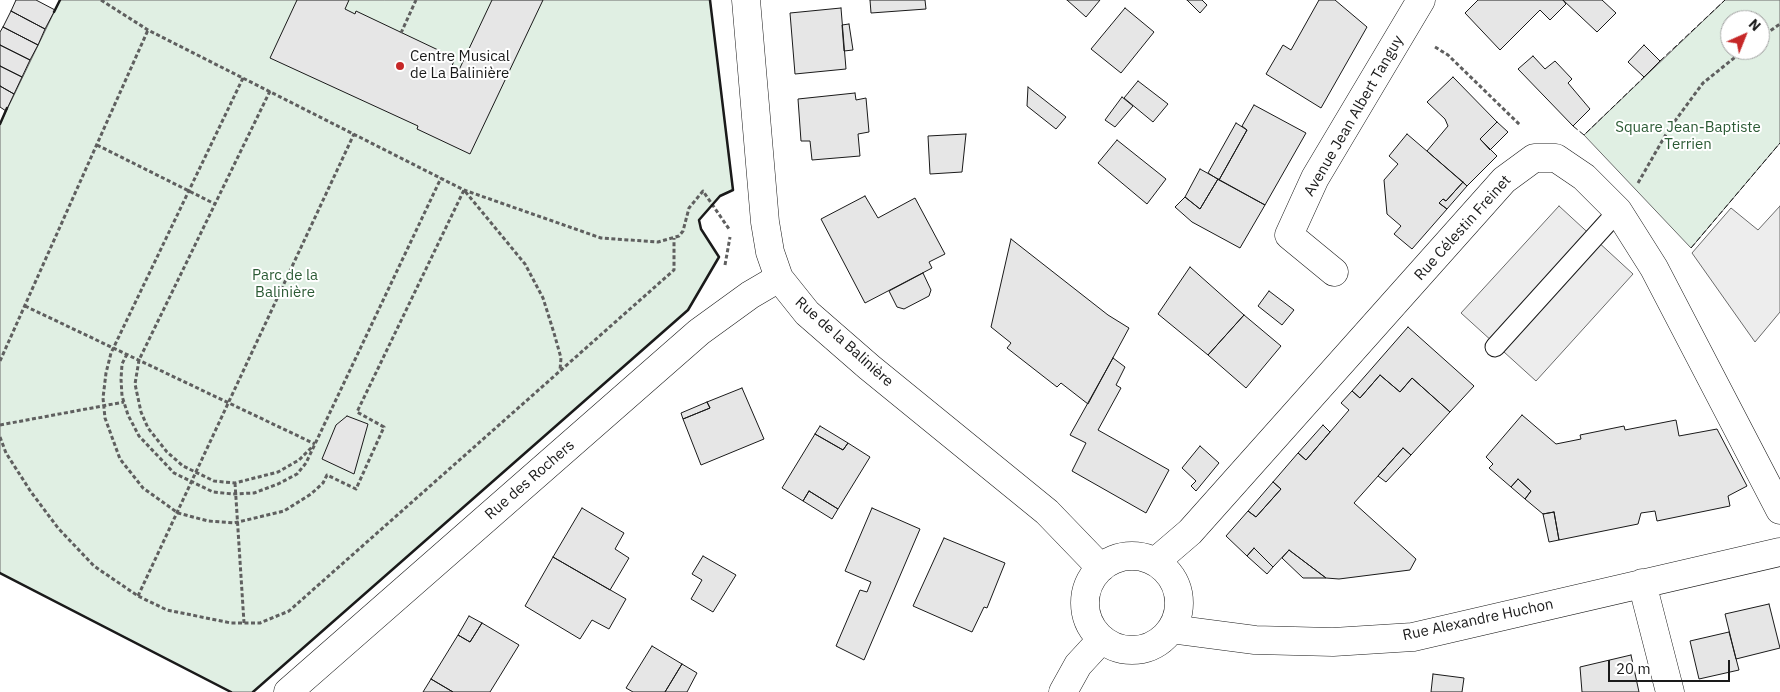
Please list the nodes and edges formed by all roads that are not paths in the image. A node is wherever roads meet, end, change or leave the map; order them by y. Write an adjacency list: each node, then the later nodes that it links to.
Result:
1 (746, 0): 5 (street, Rue de la Balinière)
2 (1421, 0): 4 (street, Avenue Jean Albert Tanguy)
3 (1618, 211): 6 (lane); 7 (street, Rue Célestin Freinet); 9 (street, Rue Célestin Freinet)
4 (1334, 272)
5 (779, 278): 10 (street, Rue de la Balinière); 14 (street, Rue des Rochers)
6 (1495, 347)
7 (1780, 510)
8 (1780, 552): 11 (street, Rue Alexandre Huchon)
9 (1155, 562): 10 (street); 12 (street)
10 (1101, 568): 13 (street)
11 (1642, 583): 12 (street, Rue Alexandre Huchon); 16 (street)
12 (1172, 629): 13 (street)
13 (1102, 639): 15 (street)
14 (288, 692)
15 (1063, 692)
16 (1670, 692)

